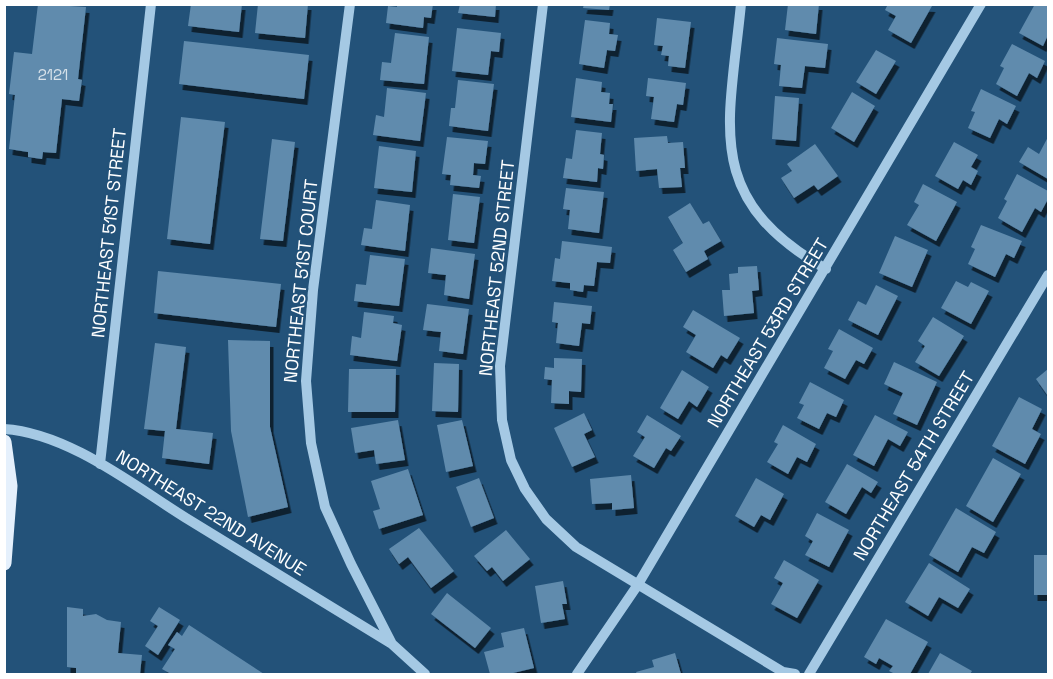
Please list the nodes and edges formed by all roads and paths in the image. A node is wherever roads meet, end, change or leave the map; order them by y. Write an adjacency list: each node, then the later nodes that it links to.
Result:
1 (151, 4): 11 (street, NORTHEAST 51ST STREET)
2 (350, 4): 14 (street, NORTHEAST 51ST COURT)
3 (543, 4): 13 (street, NORTHEAST 52ND STREET)
4 (741, 4): 6 (street)
5 (981, 4): 6 (street, NORTHEAST 53RD STREET)
6 (826, 269): 13 (street, NORTHEAST 53RD STREET)
7 (1048, 275): 8 (street, NORTHEAST 54TH STREET)
8 (1045, 288): 18 (street, NORTHEAST 54TH STREET)
9 (4, 429): 11 (street, NORTHEAST 22ND AVENUE)
10 (4, 442): 12 (main road)
11 (100, 464): 14 (street, NORTHEAST 22ND AVENUE)
12 (4, 563)
13 (637, 586): 16 (street, NORTHEAST 53RD STREET); 17 (street)
14 (392, 644): 15 (street, NORTHEAST 51ST COURT)
15 (425, 675)
16 (577, 675)
17 (795, 675)
18 (809, 675)

